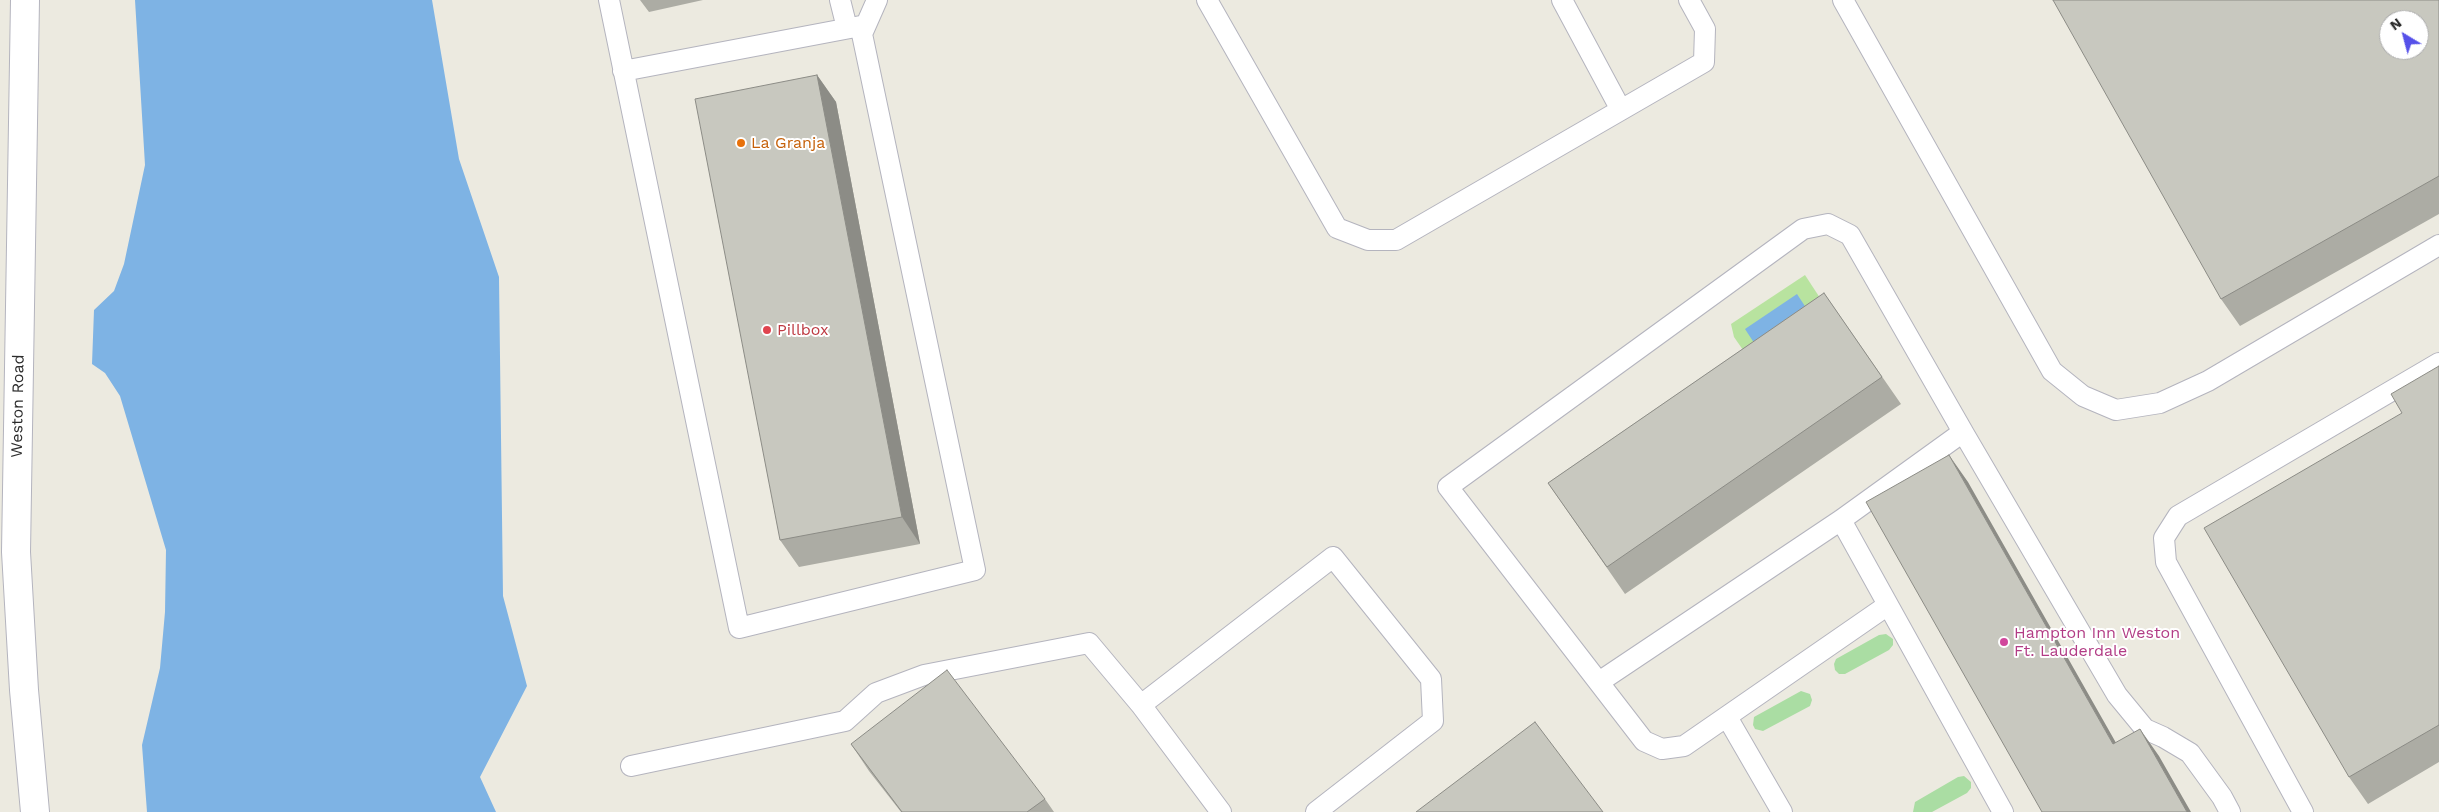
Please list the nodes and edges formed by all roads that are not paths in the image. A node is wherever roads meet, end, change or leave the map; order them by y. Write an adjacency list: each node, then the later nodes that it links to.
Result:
1 (25, 0): 21 (main road, Weston Road)
2 (609, 0): 10 (lane)
3 (840, 0): 9 (lane)
4 (877, 0): 9 (lane)
5 (1207, 0): 11 (lane)
6 (1562, 0): 11 (lane)
7 (1689, 0): 11 (lane)
8 (1844, 0): 12 (lane)
9 (857, 27): 10 (lane); 10 (lane)
10 (623, 71)
11 (1621, 110)
12 (2439, 245)
13 (2439, 363): 27 (lane)
14 (1963, 432): 15 (lane); 17 (lane); 26 (lane)
15 (1841, 520): 16 (lane); 17 (lane)
16 (1888, 605): 19 (lane); 25 (lane)
17 (1599, 682): 19 (lane)
18 (1141, 705): 20 (lane); 22 (lane); 23 (lane)
19 (1727, 716): 24 (lane)
20 (631, 766)
21 (35, 812)
22 (1221, 812)
23 (1316, 812)
24 (1782, 812)
25 (2003, 812)
26 (2230, 812)
27 (2303, 812)

